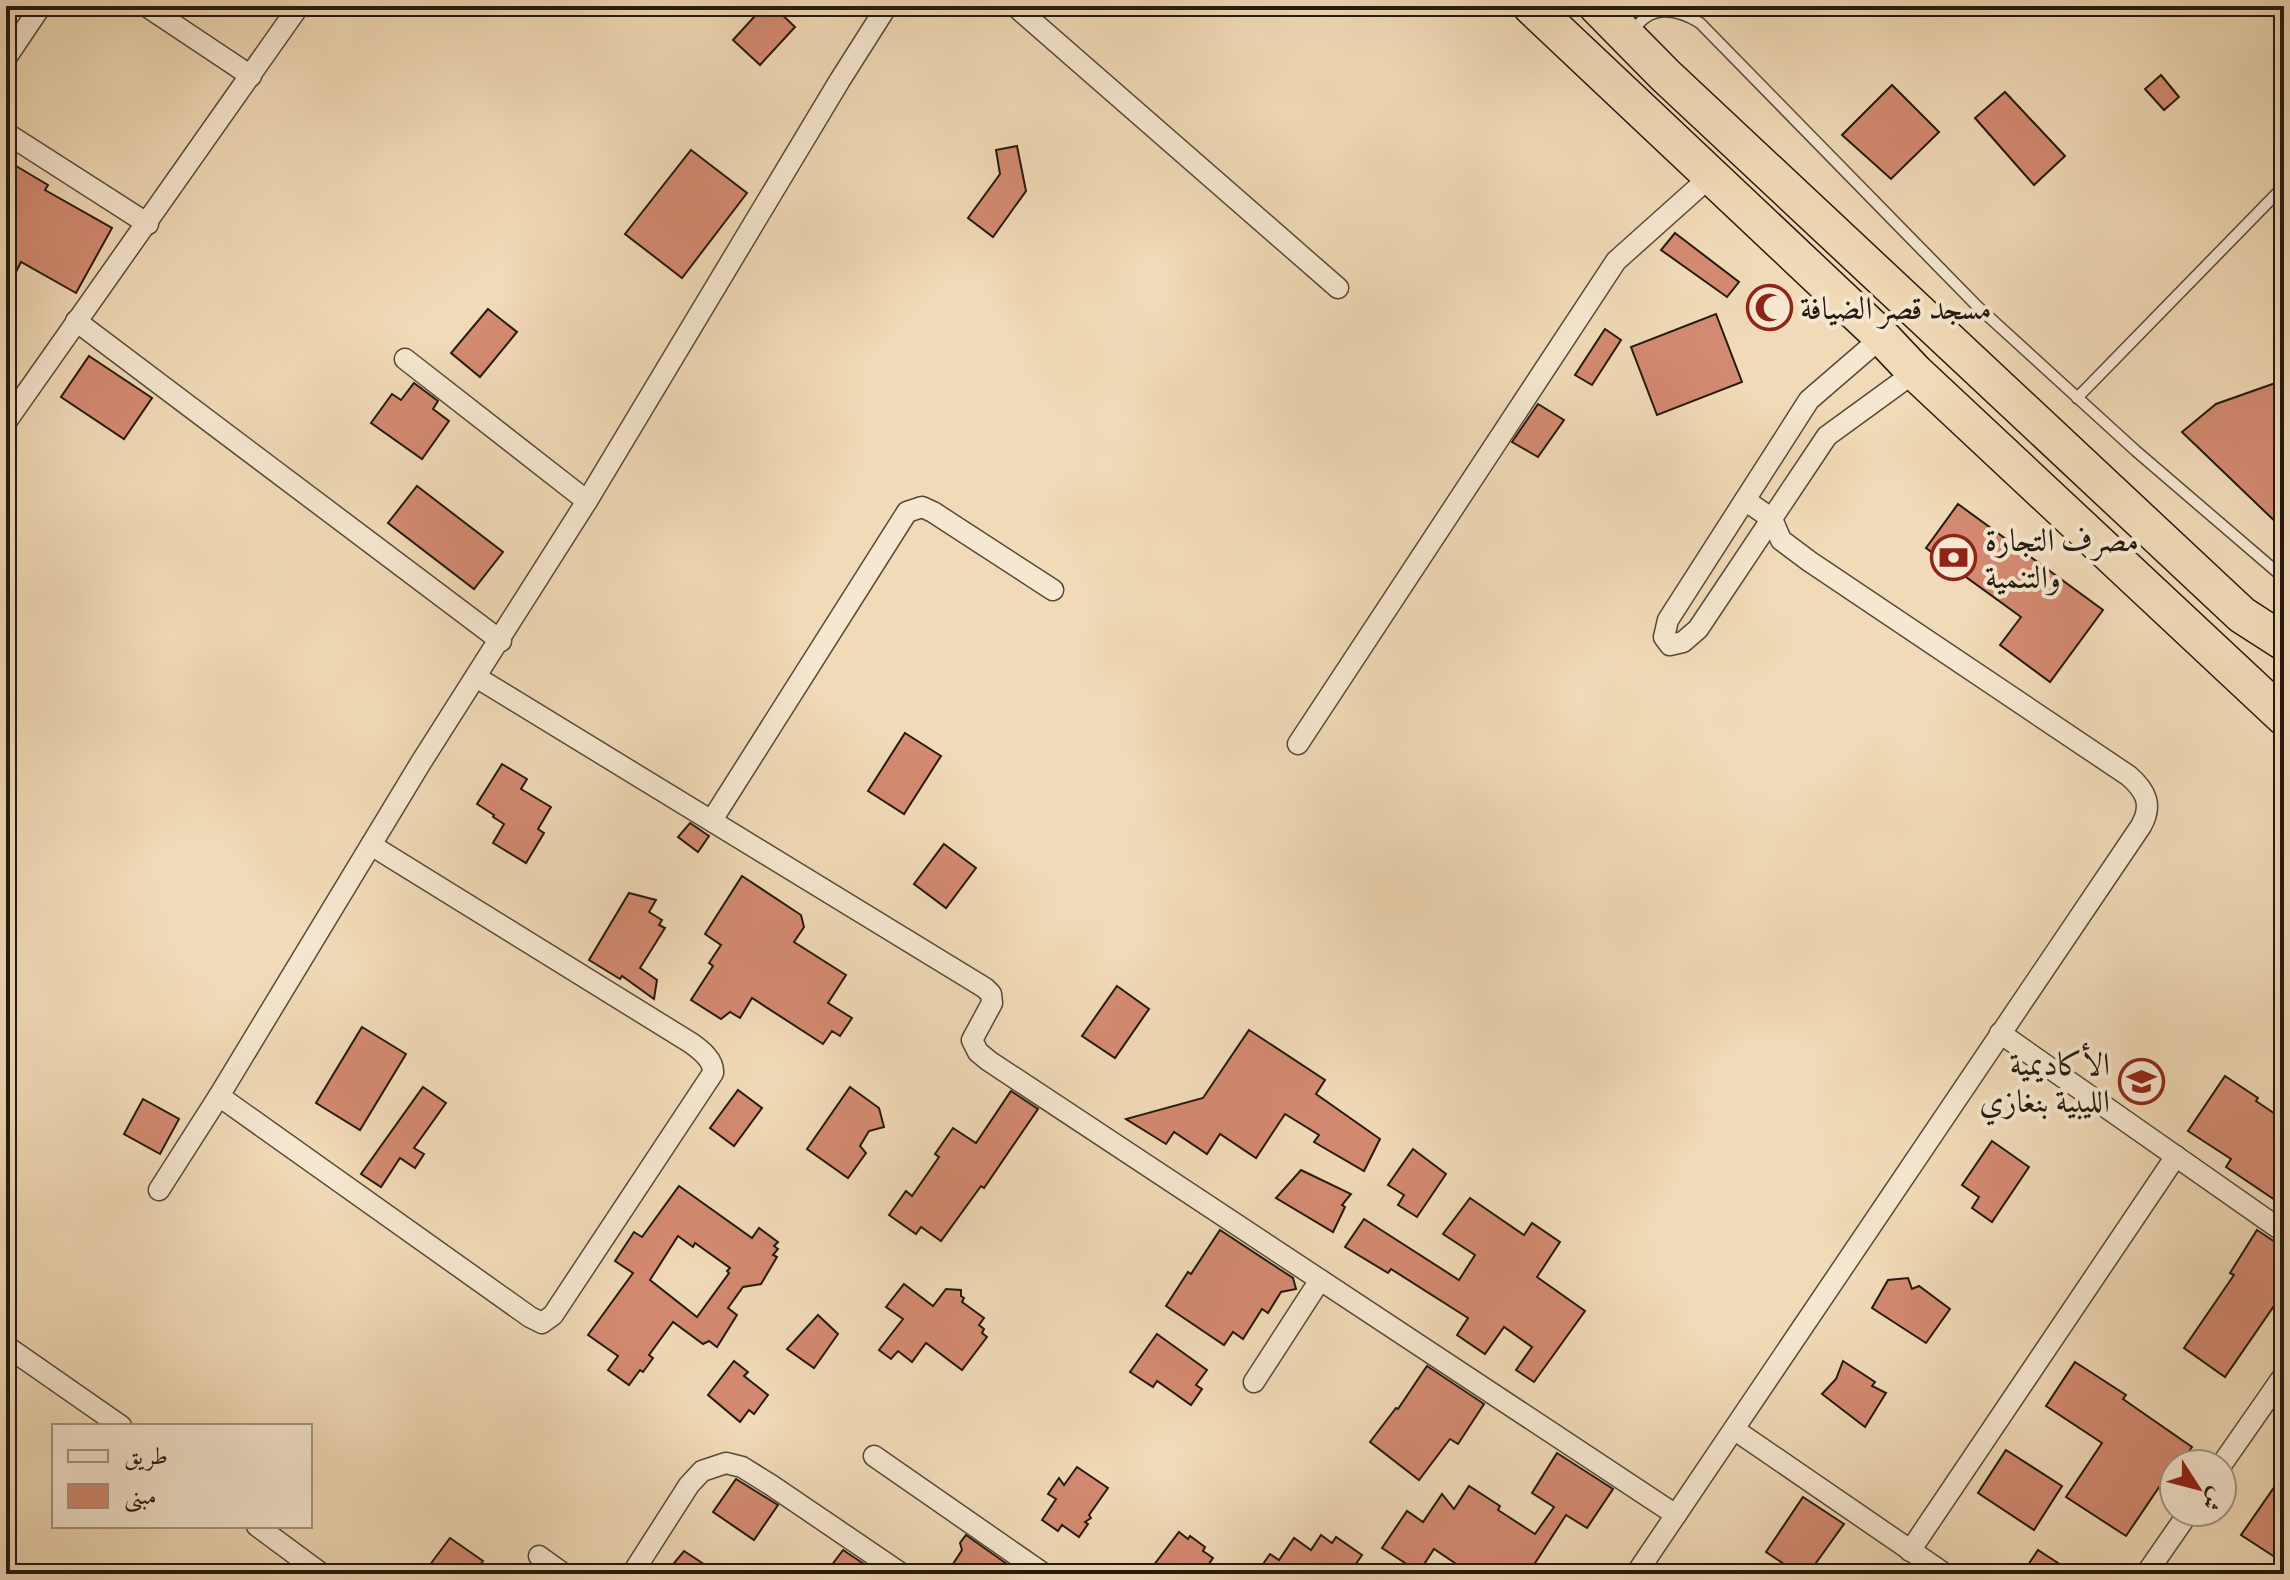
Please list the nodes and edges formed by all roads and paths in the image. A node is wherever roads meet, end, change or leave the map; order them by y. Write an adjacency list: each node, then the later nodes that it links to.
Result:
1 (41, 6): 9 (street)
2 (146, 6): 10 (street)
3 (299, 6): 10 (street)
4 (887, 6): 25 (street)
5 (1015, 6): 15 (street)
6 (1531, 6): 12 (highway)
7 (1597, 6): 8 (highway)
8 (1630, 38): 20 (lane); 32 (highway)
9 (6, 58)
10 (251, 76): 14 (street)
11 (6, 133): 14 (street)
12 (1711, 176): 17 (highway); 38 (street)
13 (2284, 186): 20 (lane)
14 (148, 224): 16 (street)
15 (1338, 288)
16 (76, 321): 22 (street); 33 (street)
17 (1882, 337): 19 (highway); 21 (street)
18 (405, 359): 25 (street)
19 (1915, 372): 23 (street); 37 (highway)
20 (2077, 398): 30 (lane)
21 (1797, 418): 23 (street); 24 (street)
22 (6, 422)
23 (1827, 436): 26 (street)
24 (1745, 500): 26 (street); 27 (street)
25 (587, 501): 33 (street)
26 (1772, 519): 28 (street); 29 (street)
27 (1728, 526): 29 (street); 29 (street)
28 (1781, 540): 29 (street); 41 (street)
29 (1756, 544)
30 (2284, 578)
31 (1053, 590): 39 (street)
32 (2242, 615): 34 (highway); 35 (highway)
33 (501, 641): 36 (street)
34 (2284, 642)
35 (2284, 659)
36 (476, 677): 39 (street); 40 (street)
37 (2284, 717)
38 (1298, 744)
39 (712, 820): 46 (street)
40 (371, 845): 42 (street); 42 (street)
41 (2000, 1033): 43 (street); 51 (street)
42 (219, 1096): 44 (street)
43 (2176, 1156): 45 (street); 57 (street)
44 (159, 1190)
45 (2284, 1232)
46 (1320, 1280): 49 (street); 54 (street)
47 (6, 1346): 50 (street)
48 (2284, 1375): 52 (street)
49 (1254, 1382)
50 (118, 1424)
51 (1735, 1430): 54 (street); 57 (street)
52 (2233, 1448)
53 (874, 1456): 63 (street)
54 (1676, 1515): 64 (street)
55 (260, 1528): 59 (street)
56 (2178, 1528): 66 (street)
57 (1910, 1551): 65 (street)
58 (539, 1556): 60 (street)
59 (322, 1574)
60 (564, 1574)
61 (632, 1574): 62 (street)
62 (902, 1574)
63 (1044, 1574)
64 (1636, 1574)
65 (1945, 1574)
66 (2146, 1574)

